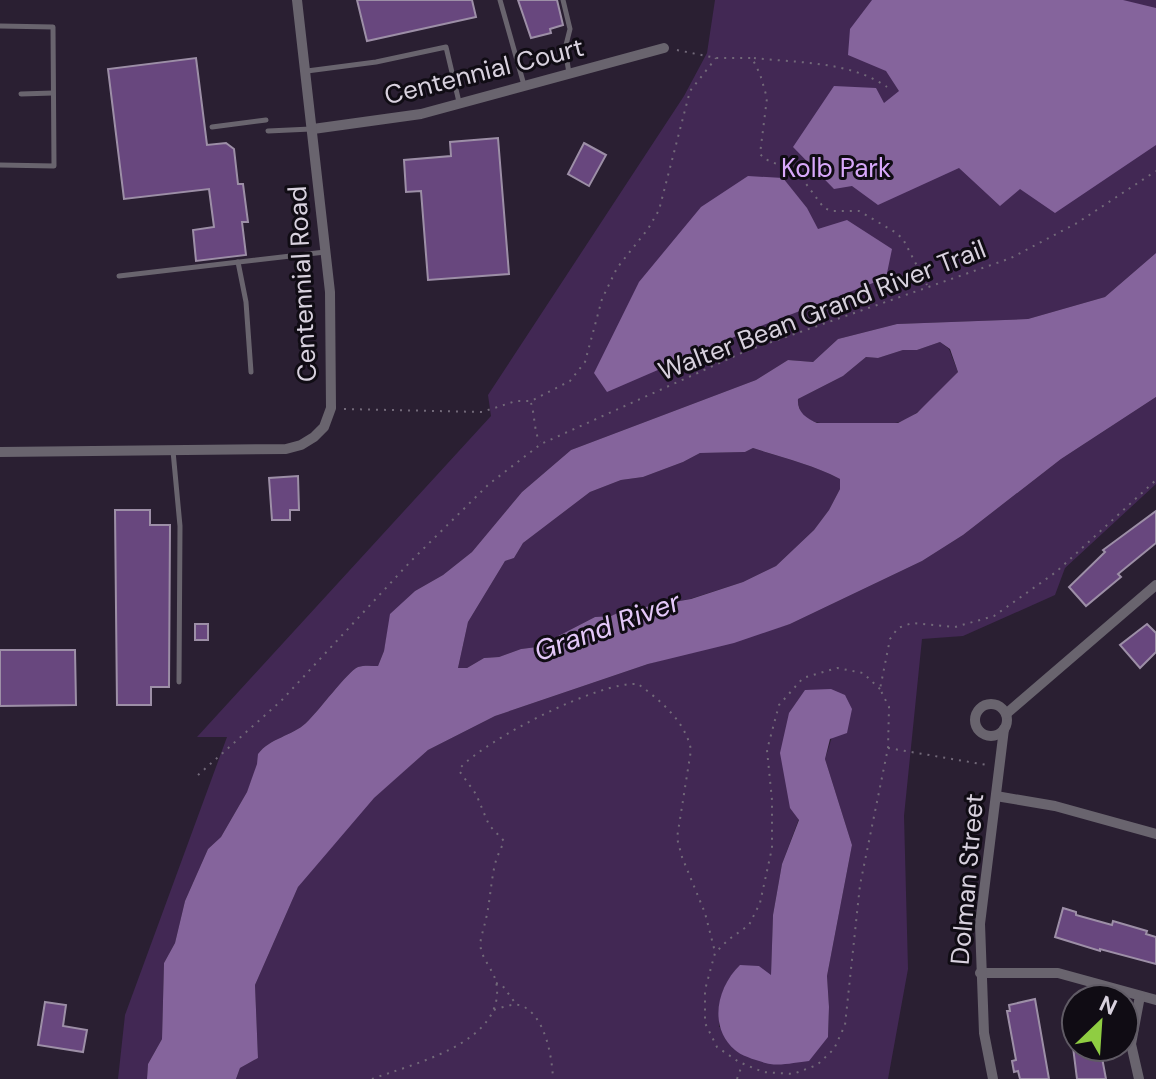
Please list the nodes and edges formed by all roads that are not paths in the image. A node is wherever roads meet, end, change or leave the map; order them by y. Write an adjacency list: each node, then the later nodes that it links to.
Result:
1 (297, 0): 6 (street, Centennial Road)
2 (500, 0): 8 (lane)
3 (563, 0): 7 (lane)
4 (0, 26): 9 (lane)
5 (664, 48): 7 (street, Centennial Court)
6 (306, 71): 11 (lane); 14 (street, Centennial Road)
7 (570, 73): 8 (street, Centennial Court)
8 (525, 86): 11 (street, Centennial Court)
9 (53, 93): 10 (lane); 16 (lane)
10 (21, 94)
11 (459, 103): 14 (street, Centennial Court)
12 (266, 120): 13 (lane)
13 (212, 127)
14 (313, 129): 15 (lane); 17 (street, Centennial Road)
15 (268, 131)
16 (0, 165)
17 (326, 252): 18 (lane); 21 (street, Centennial Road)
18 (238, 262): 19 (lane); 20 (lane)
19 (119, 276)
20 (251, 372)
21 (173, 450): 22 (street, Centennial Road); 24 (lane)
22 (0, 452)
23 (1156, 585): 25 (street)
24 (179, 682)
25 (1006, 714): 26 (street, Dolman Street); 26 (street)
26 (1004, 729): 27 (street, Dolman Street)
27 (996, 796): 28 (street); 29 (street, Dolman Street)
28 (1156, 834)
29 (980, 973): 30 (street); 33 (street, Dolman Street)
30 (1094, 983)
31 (1140, 996): 32 (street)
32 (1156, 1000)
33 (993, 1079)

